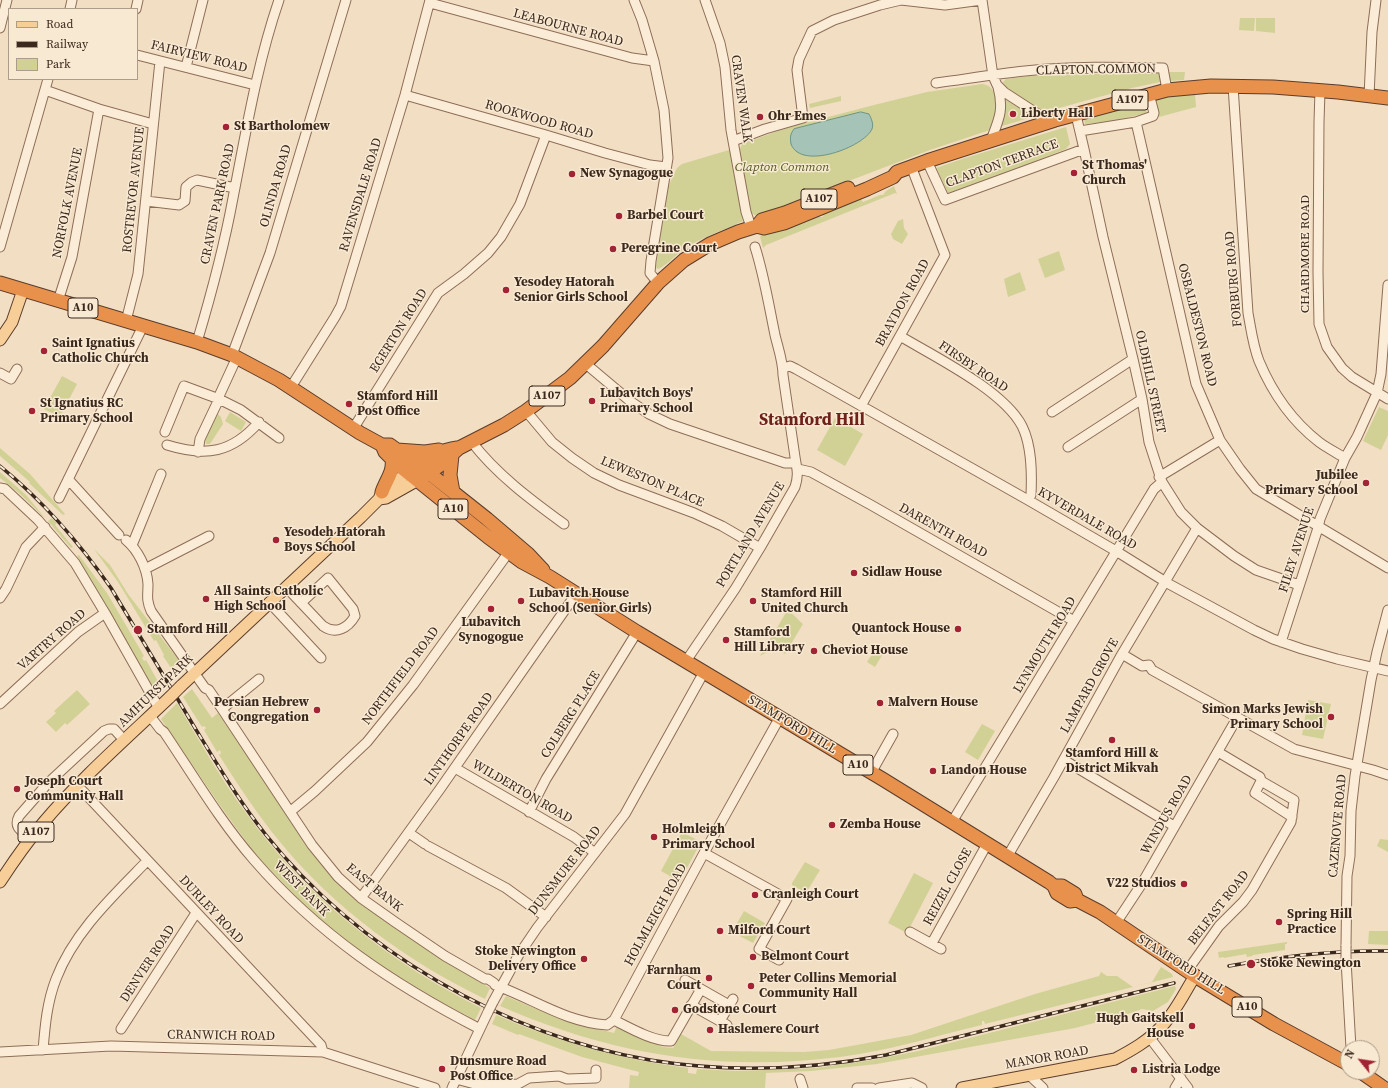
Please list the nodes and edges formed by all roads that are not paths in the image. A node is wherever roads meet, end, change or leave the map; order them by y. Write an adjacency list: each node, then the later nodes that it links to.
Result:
1 (7, 0): 10 (street)
2 (203, 0): 15 (street)
3 (279, 0): 19 (street, CRAVEN PARK ROAD)
4 (346, 0): 57 (street, OLINDA ROAD)
5 (634, 0): 14 (street)
6 (705, 0): 37 (street, CRAVEN WALK)
7 (982, 0): 16 (street); 37 (street)
8 (1376, 0): 27 (street)
9 (430, 2): 14 (street, LEABOURNE ROAD); 26 (street, RAVENSDALE ROAD)
10 (4, 19): 11 (street)
11 (0, 28)
12 (138, 55): 13 (street, FAIRVIEW ROAD)
13 (160, 61): 15 (street, FAIRVIEW ROAD); 32 (street, ROSTREVOR AVENUE)
14 (654, 62): 41 (street)
15 (186, 67): 19 (street, FAIRVIEW ROAD)
16 (993, 76): 18 (street, CLAPTON COMMON); 20 (street); 23 (street, CLAPTON COMMON)
17 (48, 80): 22 (street)
18 (936, 83)
19 (255, 85): 42 (street, CRAVEN PARK ROAD)
20 (998, 85): 33 (street); 36 (street)
21 (1233, 86): 23 (highway, CLAPTON COMMON / A107); 24 (highway, CLAPTON COMMON / A107); 82 (street, FORBURG ROAD)
22 (45, 90): 29 (street); 45 (street)
23 (1167, 90): 25 (highway, CLAPTON COMMON / A107)
24 (1320, 90): 27 (highway, A107); 64 (street, CHARDMORE ROAD)
25 (1149, 94): 30 (highway, CLAPTON COMMON / A107); 31 (street, CLAPTON COMMON)
26 (405, 95): 35 (street, ROOKWOOD ROAD); 63 (street, RAVENSDALE ROAD)
27 (1369, 96): 28 (highway, A107)
28 (1388, 98)
29 (99, 109): 32 (street); 51 (street, NORFOLK AVENUE)
30 (1076, 115): 33 (highway, CLAPTON COMMON / A107); 34 (street, OLDHILL STREET)
31 (1136, 122): 34 (street, CLAPTON COMMON); 75 (street, OSBALDESTON ROAD)
32 (153, 124): 43 (street, ROSTREVOR AVENUE)
33 (1044, 124): 36 (highway, CLAPTON COMMON / A107)
34 (1080, 131): 38 (street, OLDHILL STREET)
35 (546, 135): 41 (street, ROOKWOOD ROAD); 72 (street, EGERTON ROAD)
36 (991, 140): 39 (highway, CLAPTON COMMON / A107)
37 (733, 141): 44 (street, CRAVEN WALK)
38 (1084, 149): 39 (street, CLAPTON TERRACE); 58 (street, OLDHILL STREET)
39 (926, 160): 40 (highway, CLAPTON COMMON / A107)
40 (911, 166): 44 (highway, CLAPTON COMMON / A107); 54 (street, BRAYDON ROAD)
41 (666, 167): 48 (street)
42 (235, 188): 43 (street); 56 (street, CRAVEN PARK ROAD)
43 (146, 201): 52 (street, ROSTREVOR AVENUE)
44 (754, 227): 48 (highway, CLAPTON COMMON / A107)
45 (0, 247)
46 (755, 247): 60 (street, PORTLAND AVENUE)
47 (0, 283): 50 (highway, A10)
48 (658, 283): 59 (highway, CLAPTON COMMON / A107)
49 (1388, 285): 64 (street, FILEY AVENUE)
50 (23, 290): 51 (highway, A10); 55 (main road)
51 (58, 301): 52 (highway, A10)
52 (126, 321): 53 (highway, A10)
53 (143, 326): 56 (highway, A10); 87 (street)
54 (900, 336): 68 (street, BRAYDON ROAD); 92 (street, FIRSBY ROAD)
55 (0, 340)
56 (197, 342): 57 (highway, STAMFORD HILL / A10)
57 (234, 356): 63 (highway, STAMFORD HILL / A10); 65 (street, OLINDA ROAD)
58 (1133, 359): 66 (street, OLDHILL STREET); 70 (street)
59 (586, 364): 69 (highway, CLAPTON COMMON / A107); 83 (street, DARENTH ROAD)
60 (783, 368): 68 (street, KYVERDALE ROAD); 83 (street, PORTLAND AVENUE)
61 (17, 369): 62 (street)
62 (0, 373)
63 (291, 387): 72 (highway, STAMFORD HILL / A10)
64 (1377, 393): 67 (street, CHARDMORE ROAD); 82 (street, FILEY AVENUE)
65 (219, 398): 71 (street); 73 (street); 80 (street, OLINDA ROAD)
66 (1142, 399): 78 (street); 86 (street, OLDHILL STREET)
67 (1388, 399)
68 (861, 406): 92 (street, KYVERDALE ROAD)
69 (526, 411): 76 (highway, CLAPTON COMMON / A107); 102 (street, LEWESTON PLACE)
70 (1052, 412)
71 (259, 422): 74 (street); 80 (street)
72 (353, 428): 81 (highway, STAMFORD HILL / A10)
73 (165, 432)
74 (279, 438)
75 (1220, 440): 86 (street, LYNMOUTH ROAD); 97 (street, OSBALDESTON ROAD)
76 (471, 441): 79 (highway, CLAPTON COMMON / A107); 94 (street)
77 (167, 445): 80 (street)
78 (1068, 447)
79 (453, 451): 81 (highway, A107); 84 (highway, CLAPTON COMMON / A107); 89 (highway)
80 (198, 452)
81 (394, 454): 84 (highway, STAMFORD HILL / A10); 90 (highway, A107)
82 (1345, 458): 97 (street, FILEY AVENUE)
83 (797, 466): 102 (street, PORTLAND AVENUE); 115 (street, DARENTH ROAD)
84 (418, 473): 89 (highway, STAMFORD HILL / A10); 90 (main road, AMHURST PARK / A107); 98 (highway, STAMFORD HILL / A10)
85 (161, 474): 100 (street)
86 (1160, 479): 96 (street, OLDHILL STREET); 103 (street, LYNMOUTH ROAD)
87 (68, 480): 91 (street); 100 (street, EAST BANK)
88 (0, 488): 95 (street)
89 (453, 492): 93 (highway, STAMFORD HILL / A10)
90 (381, 495): 108 (main road, AMHURST PARK / A107)
91 (59, 498)
92 (1028, 500): 103 (street, KYVERDALE ROAD)
93 (487, 519): 98 (highway); 101 (highway, STAMFORD HILL / A10)
94 (564, 524)
95 (44, 527): 110 (street); 114 (street)
96 (1197, 528): 106 (street, LAMPARD GROVE); 107 (street, OLDHILL STREET)
97 (1318, 528): 104 (street, OSBALDESTON ROAD); 107 (street, FILEY AVENUE)
98 (478, 529): 101 (highway, STAMFORD HILL / A10)
99 (209, 536): 105 (street)
100 (126, 540): 105 (street, EAST BANK)
101 (512, 548): 109 (highway, STAMFORD HILL / A10); 142 (street, NORTHFIELD ROAD)
102 (760, 548): 120 (street, PORTLAND AVENUE)
103 (1116, 551): 106 (street, KYVERDALE ROAD); 115 (street, LYNMOUTH ROAD)
104 (1388, 568)
105 (144, 569): 124 (street, EAST BANK)
106 (1164, 581): 117 (street, KYVERDALE ROAD); 118 (street, LAMPARD GROVE)
107 (1299, 585): 117 (street, FILEY AVENUE)
108 (286, 587): 111 (main road, AMHURST PARK / A107); 112 (street)
109 (576, 594): 116 (highway, STAMFORD HILL / A10); 137 (street, LINTHORPE ROAD)
110 (0, 598)
111 (269, 602): 119 (street); 124 (main road, AMHURST PARK / A107)
112 (301, 603): 112 (street)
113 (1388, 610): 121 (street, CAZENOVE ROAD)
114 (105, 613): 126 (street, VARTRY ROAD); 127 (street)
115 (1074, 621): 145 (street, LYNMOUTH ROAD)
116 (637, 632): 120 (highway, STAMFORD HILL / A10); 143 (street, COLBERG PLACE)
117 (1281, 642): 121 (street, KYVERDALE ROAD)
118 (1122, 654): 131 (street); 135 (street, LAMPARD GROVE)
119 (321, 658)
120 (686, 661): 123 (highway, STAMFORD HILL / A10)
121 (1373, 667): 122 (street, KYVERDALE ROAD); 136 (street, CAZENOVE ROAD)
122 (1388, 671)
123 (704, 672): 130 (highway, STAMFORD HILL / A10); 150 (street, DUNSMURE ROAD)
124 (194, 673): 127 (main road, AMHURST PARK / A107, bridge); 128 (street, EAST BANK)
125 (259, 679): 128 (street)
126 (0, 704)
127 (159, 708): 129 (main road, AMHURST PARK / A107)
128 (222, 708): 142 (street, EAST BANK)
129 (150, 716): 133 (main road, AMHURST PARK / A107); 170 (street, WEST BANK)
130 (780, 717): 138 (highway, STAMFORD HILL / A10); 151 (street, HOLMLEIGH ROAD)
131 (1238, 718): 134 (street, WINDUS ROAD); 136 (street)
132 (893, 734): 138 (street)
133 (124, 740): 141 (main road, AMHURST PARK / A107); 148 (street)
134 (1218, 752): 140 (street, BELFAST ROAD); 146 (street, WINDUS ROAD)
135 (1064, 760): 146 (street); 152 (street, LAMPARD GROVE)
136 (1357, 767): 139 (street); 172 (street, CAZENOVE ROAD, bridge)
137 (455, 768): 143 (street, WILDERTON ROAD); 147 (street, LINTHORPE ROAD)
138 (871, 773): 145 (highway, STAMFORD HILL / A10)
139 (1388, 775)
140 (1261, 781): 144 (street, BELFAST ROAD); 144 (street)
141 (78, 786): 148 (main road, AMHURST PARK / A107); 153 (street, DURLEY ROAD)
142 (291, 811): 155 (street, EAST BANK)
143 (529, 812): 150 (street, WILDERTON ROAD)
144 (1292, 817): 163 (street, BELFAST ROAD)
145 (952, 822): 149 (highway, STAMFORD HILL / A10)
146 (1174, 826): 158 (street, WINDUS ROAD)
147 (409, 833): 155 (street, LINTHORPE ROAD); 157 (street)
148 (31, 838): 154 (main road, AMHURST PARK / A107)
149 (987, 844): 152 (highway, STAMFORD HILL / A10); 160 (street, REIZEL CLOSE)
150 (596, 853): 157 (street, DUNSMURE ROAD)
151 (704, 853): 162 (street); 168 (street, HOLMLEIGH ROAD)
152 (1007, 857): 158 (highway, STAMFORD HILL / A10)
153 (147, 861): 156 (street, DURLEY ROAD); 173 (street)
154 (0, 882)
155 (362, 898): 165 (street, EAST BANK)
156 (196, 913): 169 (street, DENVER ROAD); 175 (street, DURLEY ROAD)
157 (546, 916): 165 (street, DUNSMURE ROAD)
158 (1116, 923): 163 (highway, STAMFORD HILL / A10)
159 (910, 932): 160 (street, REIZEL CLOSE)
160 (932, 943): 161 (street, REIZEL CLOSE)
161 (941, 949)
162 (779, 960)
163 (1191, 974): 171 (main road, MANOR ROAD); 176 (highway, STAMFORD HILL / A10)
164 (685, 980): 166 (street)
165 (498, 986): 168 (street, EAST BANK); 170 (street, DUNSMURE ROAD, bridge)
166 (701, 989): 167 (street); 167 (street)
167 (691, 1005): 168 (street)
168 (614, 1020)
169 (121, 1029)
170 (480, 1029): 180 (street, DUNSMURE ROAD)
171 (1150, 1038): 178 (main road, MANOR ROAD); 179 (street)
172 (1351, 1040)
173 (43, 1050): 174 (street, CRANWICH ROAD); 175 (street, CRANWICH ROAD)
174 (0, 1052)
175 (323, 1052): 183 (street, CRANWICH ROAD)
176 (1340, 1058)
177 (596, 1070): 180 (street)
178 (1029, 1075): 190 (main road, MANOR ROAD); 191 (street)
179 (1181, 1078): 192 (street); 193 (street)
180 (456, 1079): 184 (street, DUNSMURE ROAD)
181 (800, 1079): 185 (street)
182 (1372, 1080): 194 (highway)
183 (435, 1088)
184 (452, 1088)
185 (803, 1088)
186 (857, 1088): 187 (street)
187 (872, 1088)
188 (879, 1088): 189 (street)
189 (922, 1088)
190 (962, 1088)
191 (1043, 1088)
192 (1175, 1088)
193 (1188, 1088)
194 (1384, 1088)

